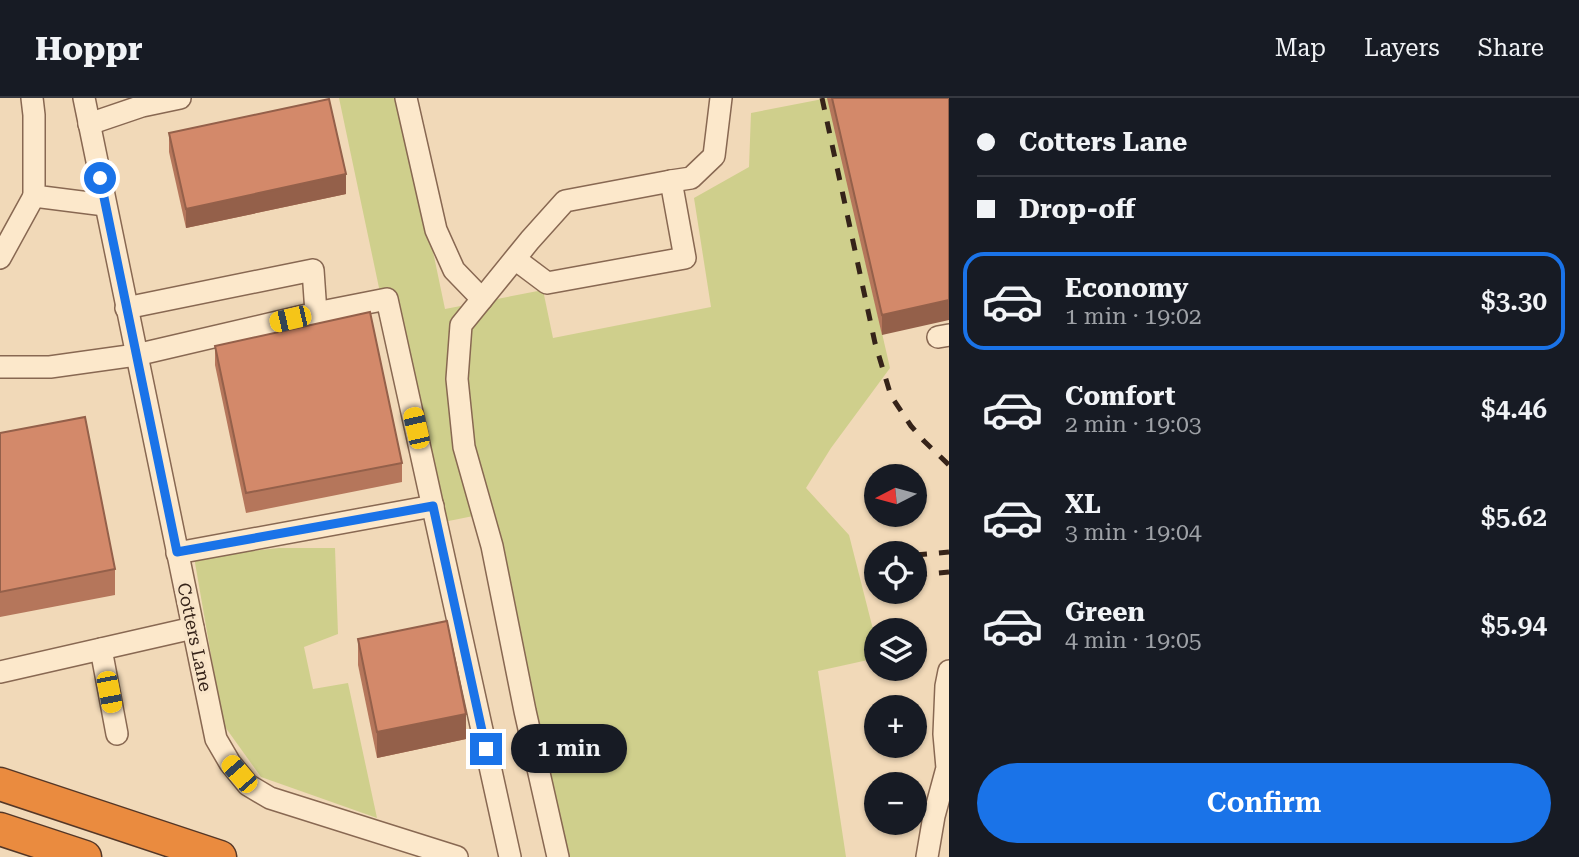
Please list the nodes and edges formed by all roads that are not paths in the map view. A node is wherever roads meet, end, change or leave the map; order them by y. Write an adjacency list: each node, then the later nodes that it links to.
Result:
1 (32, 98): 8 (street)
2 (84, 98): 6 (street, Cotters Lane)
3 (180, 98): 6 (street)
4 (406, 98): 12 (street)
5 (721, 98): 7 (street)
6 (89, 124): 9 (street, Cotters Lane)
7 (671, 181): 11 (street); 11 (street)
8 (34, 196): 9 (street); 10 (street)
9 (105, 205): 13 (street, Cotters Lane)
10 (0, 258)
11 (515, 258): 12 (street)
12 (482, 299): 30 (street)
13 (126, 308): 14 (street); 15 (street, Cotters Lane)
14 (316, 313): 15 (street); 17 (street)
15 (136, 355): 16 (street); 18 (street, Cotters Lane)
16 (0, 367)
17 (433, 506): 18 (street); 29 (street)
18 (177, 552): 19 (street, Cotters Lane)
19 (193, 628): 20 (street); 28 (street, Cotters Lane)
20 (101, 649): 22 (street); 23 (street)
21 (949, 671): 31 (street)
22 (0, 672)
23 (117, 734)
24 (0, 784): 27 (highway)
25 (0, 829): 26 (highway)
26 (85, 857)
27 (220, 857)
28 (457, 857)
29 (510, 857)
30 (558, 857)
31 (927, 857)

